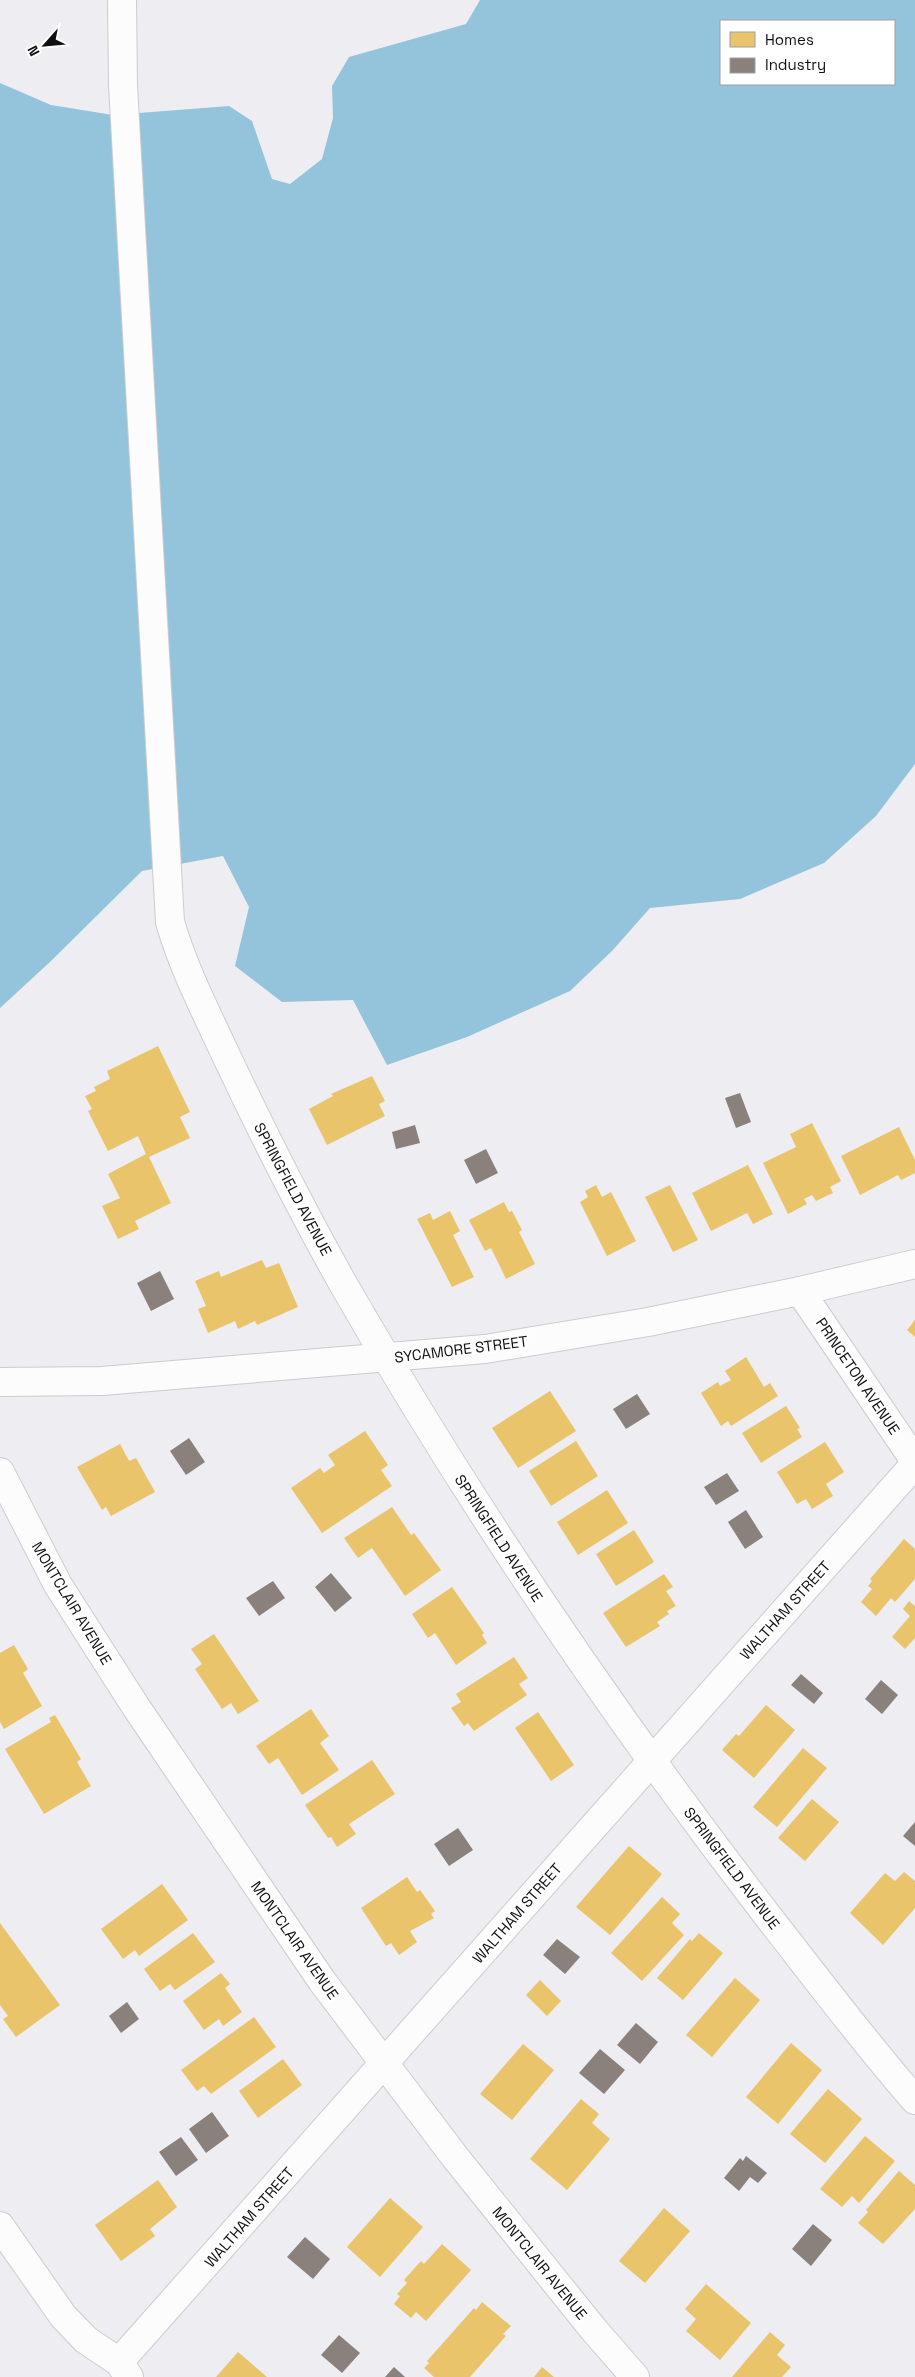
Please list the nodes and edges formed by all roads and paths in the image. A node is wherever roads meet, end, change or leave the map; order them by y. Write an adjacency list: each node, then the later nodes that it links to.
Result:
1 (122, 0): 4 (street, SPRINGFIELD AVENUE)
2 (915, 1264): 3 (street, SYCAMORE STREET)
3 (800, 1291): 4 (street, SYCAMORE STREET); 6 (street, PRINCETON AVENUE)
4 (386, 1358): 5 (street, SYCAMORE STREET); 8 (street, SPRINGFIELD AVENUE)
5 (0, 1382)
6 (915, 1462): 8 (street, WALTHAM STREET)
7 (0, 1472): 9 (street, MONTCLAIR AVENUE)
8 (651, 1761): 9 (street, WALTHAM STREET); 10 (street, SPRINGFIELD AVENUE)
9 (383, 2064): 12 (street, WALTHAM STREET); 13 (street, MONTCLAIR AVENUE)
10 (915, 2100)
11 (0, 2226): 12 (street)
12 (124, 2370)
13 (635, 2377)

